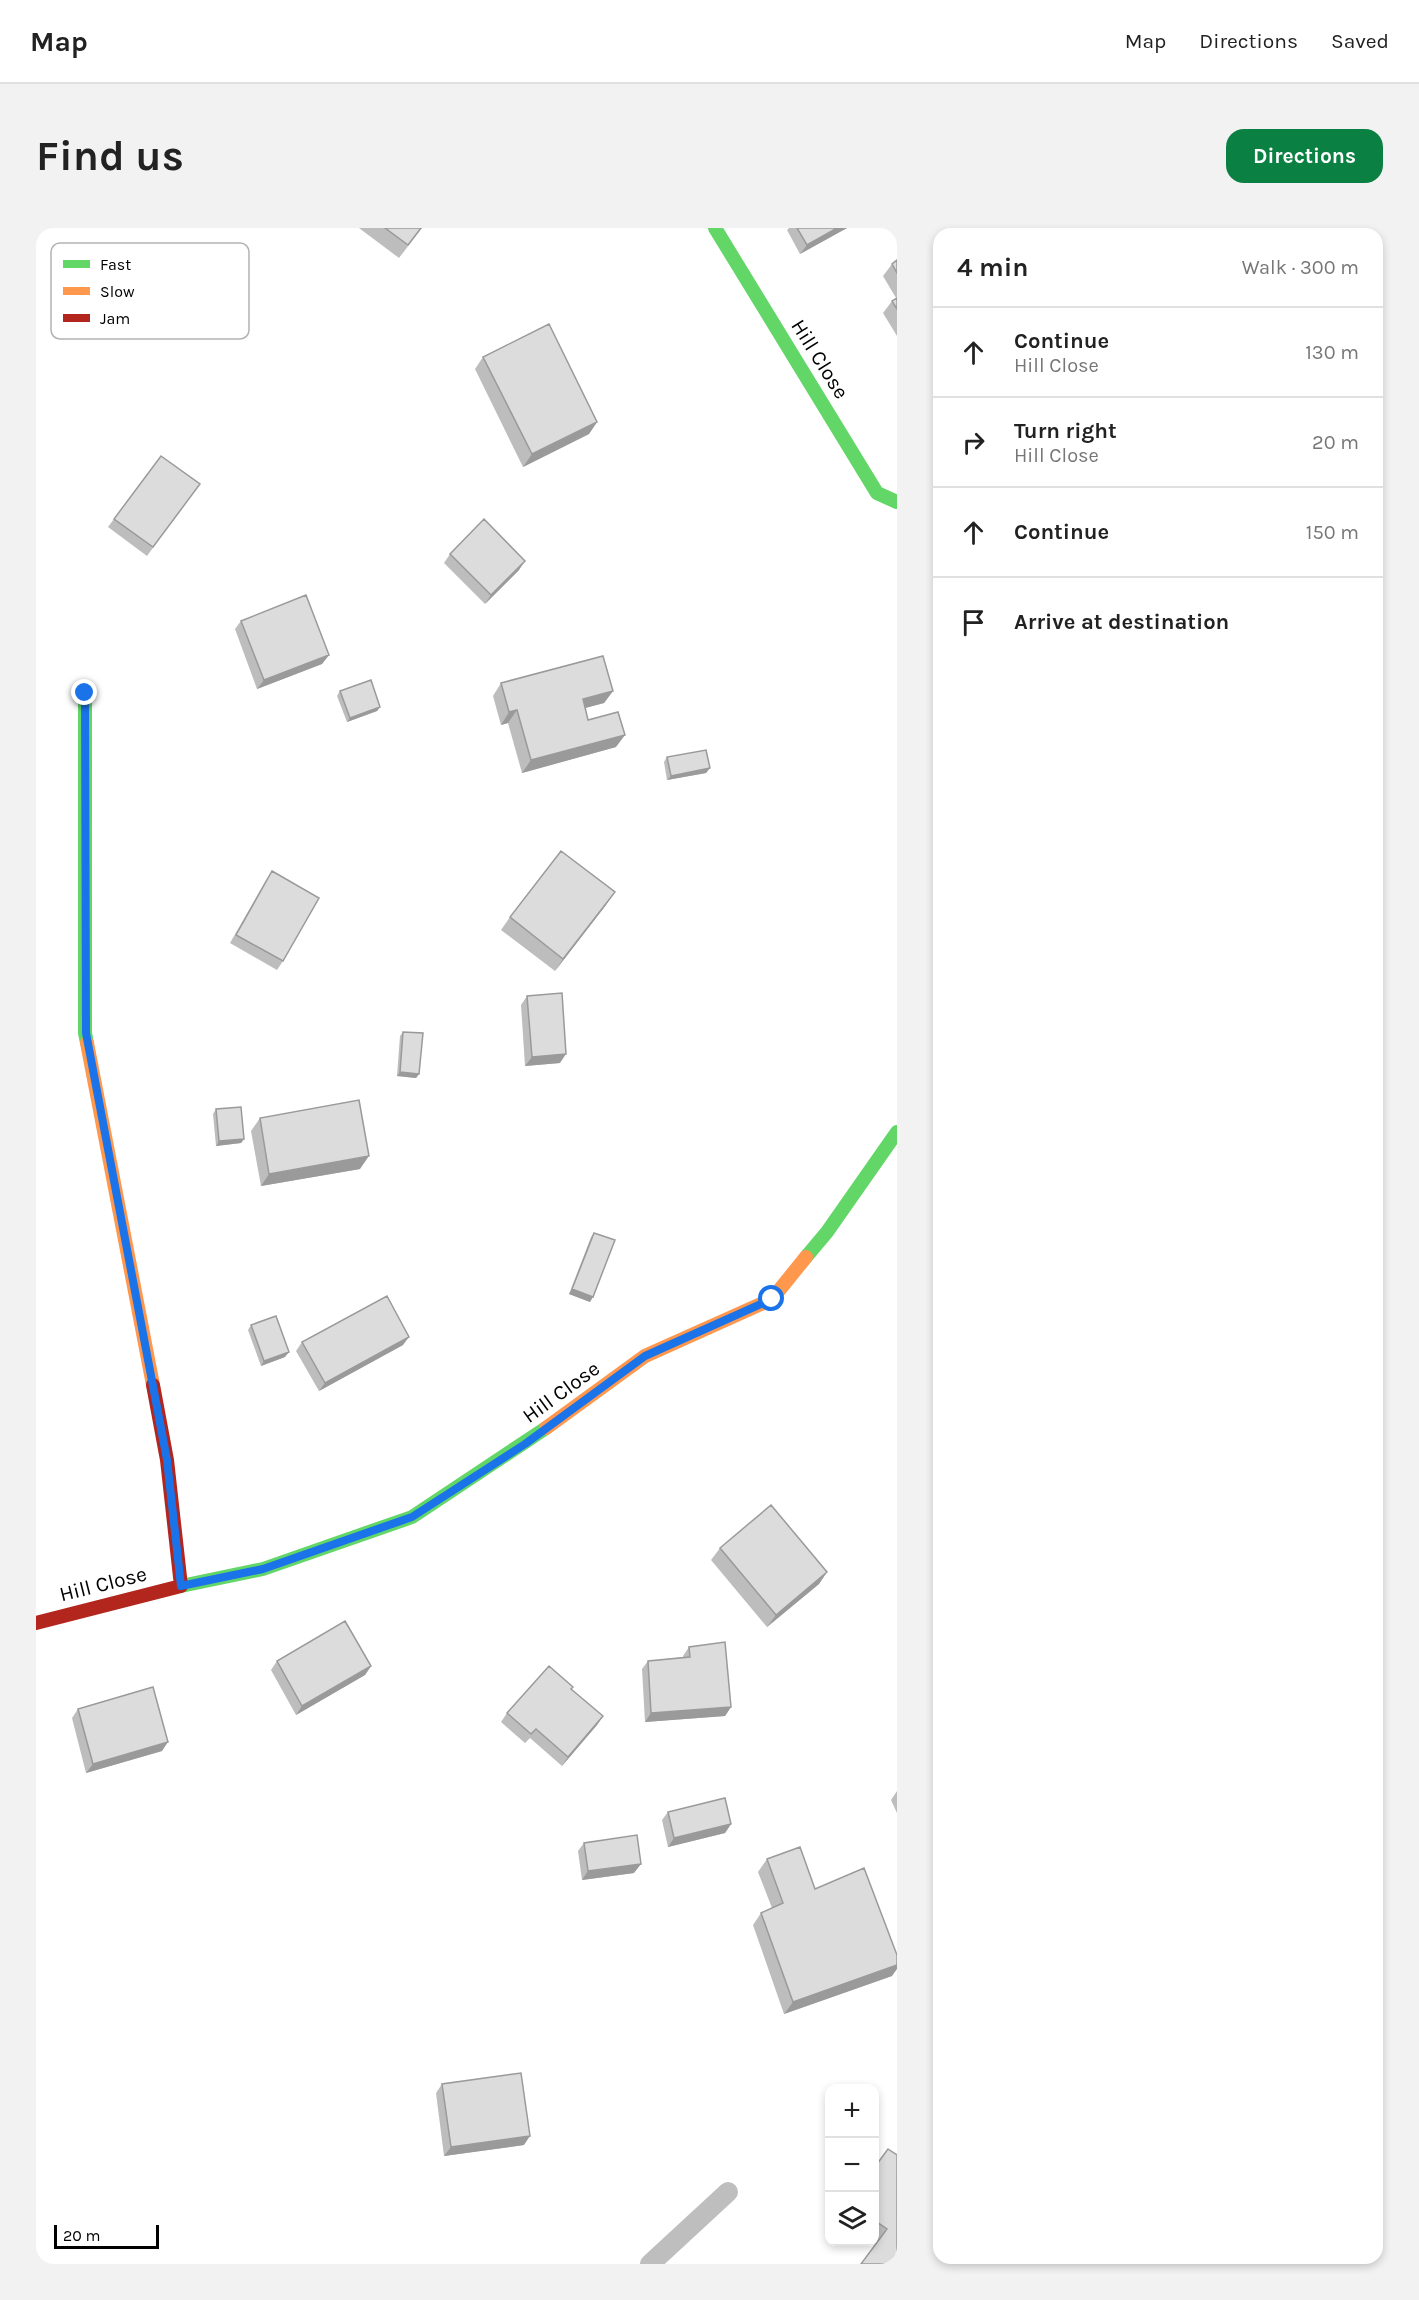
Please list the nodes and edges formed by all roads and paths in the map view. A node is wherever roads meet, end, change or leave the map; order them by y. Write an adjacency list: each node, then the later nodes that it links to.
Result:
1 (715, 228): 2 (street, Hill Close)
2 (897, 502)
3 (85, 693): 5 (street, Hill Close)
4 (897, 1131): 5 (street, Hill Close)
5 (181, 1586): 6 (street, Hill Close)
6 (36, 1623)
7 (728, 2192): 8 (lane)
8 (650, 2264)

